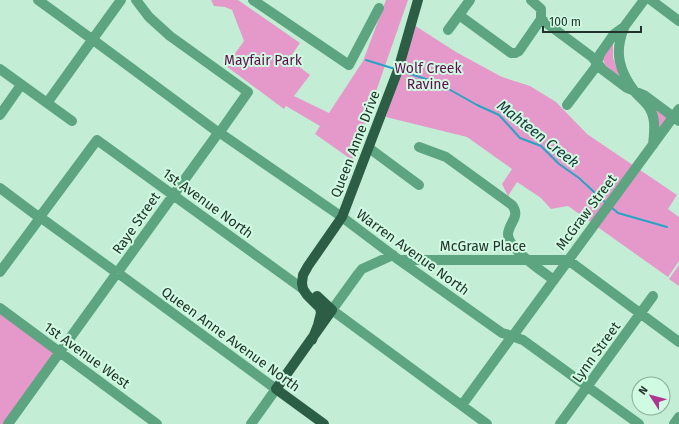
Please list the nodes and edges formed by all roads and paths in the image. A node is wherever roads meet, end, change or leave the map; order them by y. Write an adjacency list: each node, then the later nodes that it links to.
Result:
1 (38, 0): 16 (street, Warren Avenue North)
2 (121, 0): 16 (street)
3 (136, 0): 26 (street, Raye Street)
4 (253, 0): 10 (street)
5 (418, 0): 29 (main road, Queen Anne Drive)
6 (470, 0): 11 (street)
7 (531, 0): 12 (street)
8 (644, 0): 14 (street)
9 (651, 0): 13 (street)
10 (379, 8)
11 (459, 15): 12 (street); 15 (street)
12 (542, 19): 17 (street)
13 (679, 21)
14 (624, 27): 17 (street); 20 (street)
15 (448, 30)
16 (92, 40): 21 (street); 26 (street, Warren Avenue North)
17 (597, 62): 20 (street); 22 (street)
18 (0, 69): 19 (street)
19 (21, 85): 21 (street); 23 (street)
20 (635, 91): 24 (street); 28 (street)
21 (47, 103): 25 (street)
22 (567, 105)
23 (0, 114)
24 (677, 115): 28 (street, McGraw Street)
25 (72, 121)
26 (219, 132): 32 (street, Raye Street); 33 (street, Warren Avenue North)
27 (419, 147): 37 (street)
28 (652, 147): 38 (street, McGraw Street)
29 (369, 148): 30 (street); 33 (main road, Queen Anne Drive)
30 (419, 185)
31 (0, 188): 34 (street, Queen Anne Avenue North)
32 (173, 195): 34 (street, 1st Avenue North); 40 (street, Raye Street); 42 (street, 1st Avenue North)
33 (342, 217): 35 (street, Warren Avenue North); 36 (main road, Queen Anne Drive)
34 (40, 218): 39 (street); 40 (street, Queen Anne Avenue North)
35 (396, 257): 37 (street, McGraw Place); 45 (street); 47 (street, Warren Avenue North)
36 (312, 260): 42 (main road, Queen Anne Drive); 45 (main road)
37 (527, 260): 38 (street, McGraw Place); 41 (street)
38 (568, 260): 41 (street, McGraw Street); 46 (street)
39 (0, 272)
40 (117, 273): 50 (street, Raye Street); 52 (street, Queen Anne Avenue North)
41 (554, 280): 47 (street, McGraw Street)
42 (303, 289): 48 (main road)
43 (653, 296): 46 (street, Lynn Street)
44 (0, 308): 50 (street, 1st Avenue West)
45 (332, 310): 48 (main road); 53 (street)
46 (641, 314): 49 (street); 51 (street, Lynn Street)
47 (513, 336): 51 (street, Warren Avenue North); 53 (street, McGraw Street)
48 (312, 340): 52 (main road)
49 (679, 342)
50 (59, 352): 56 (street, Raye Street); 57 (street, 1st Avenue West)
51 (588, 386): 60 (street, Lynn Street); 61 (street, Warren Avenue North)
52 (276, 389): 55 (street); 58 (main road, Queen Anne Avenue North)
53 (462, 405): 59 (street)
54 (679, 417): 62 (street)
55 (251, 423)
56 (8, 424)
57 (157, 424)
58 (324, 424)
59 (487, 424)
60 (560, 424)
61 (639, 424)
62 (674, 424)

